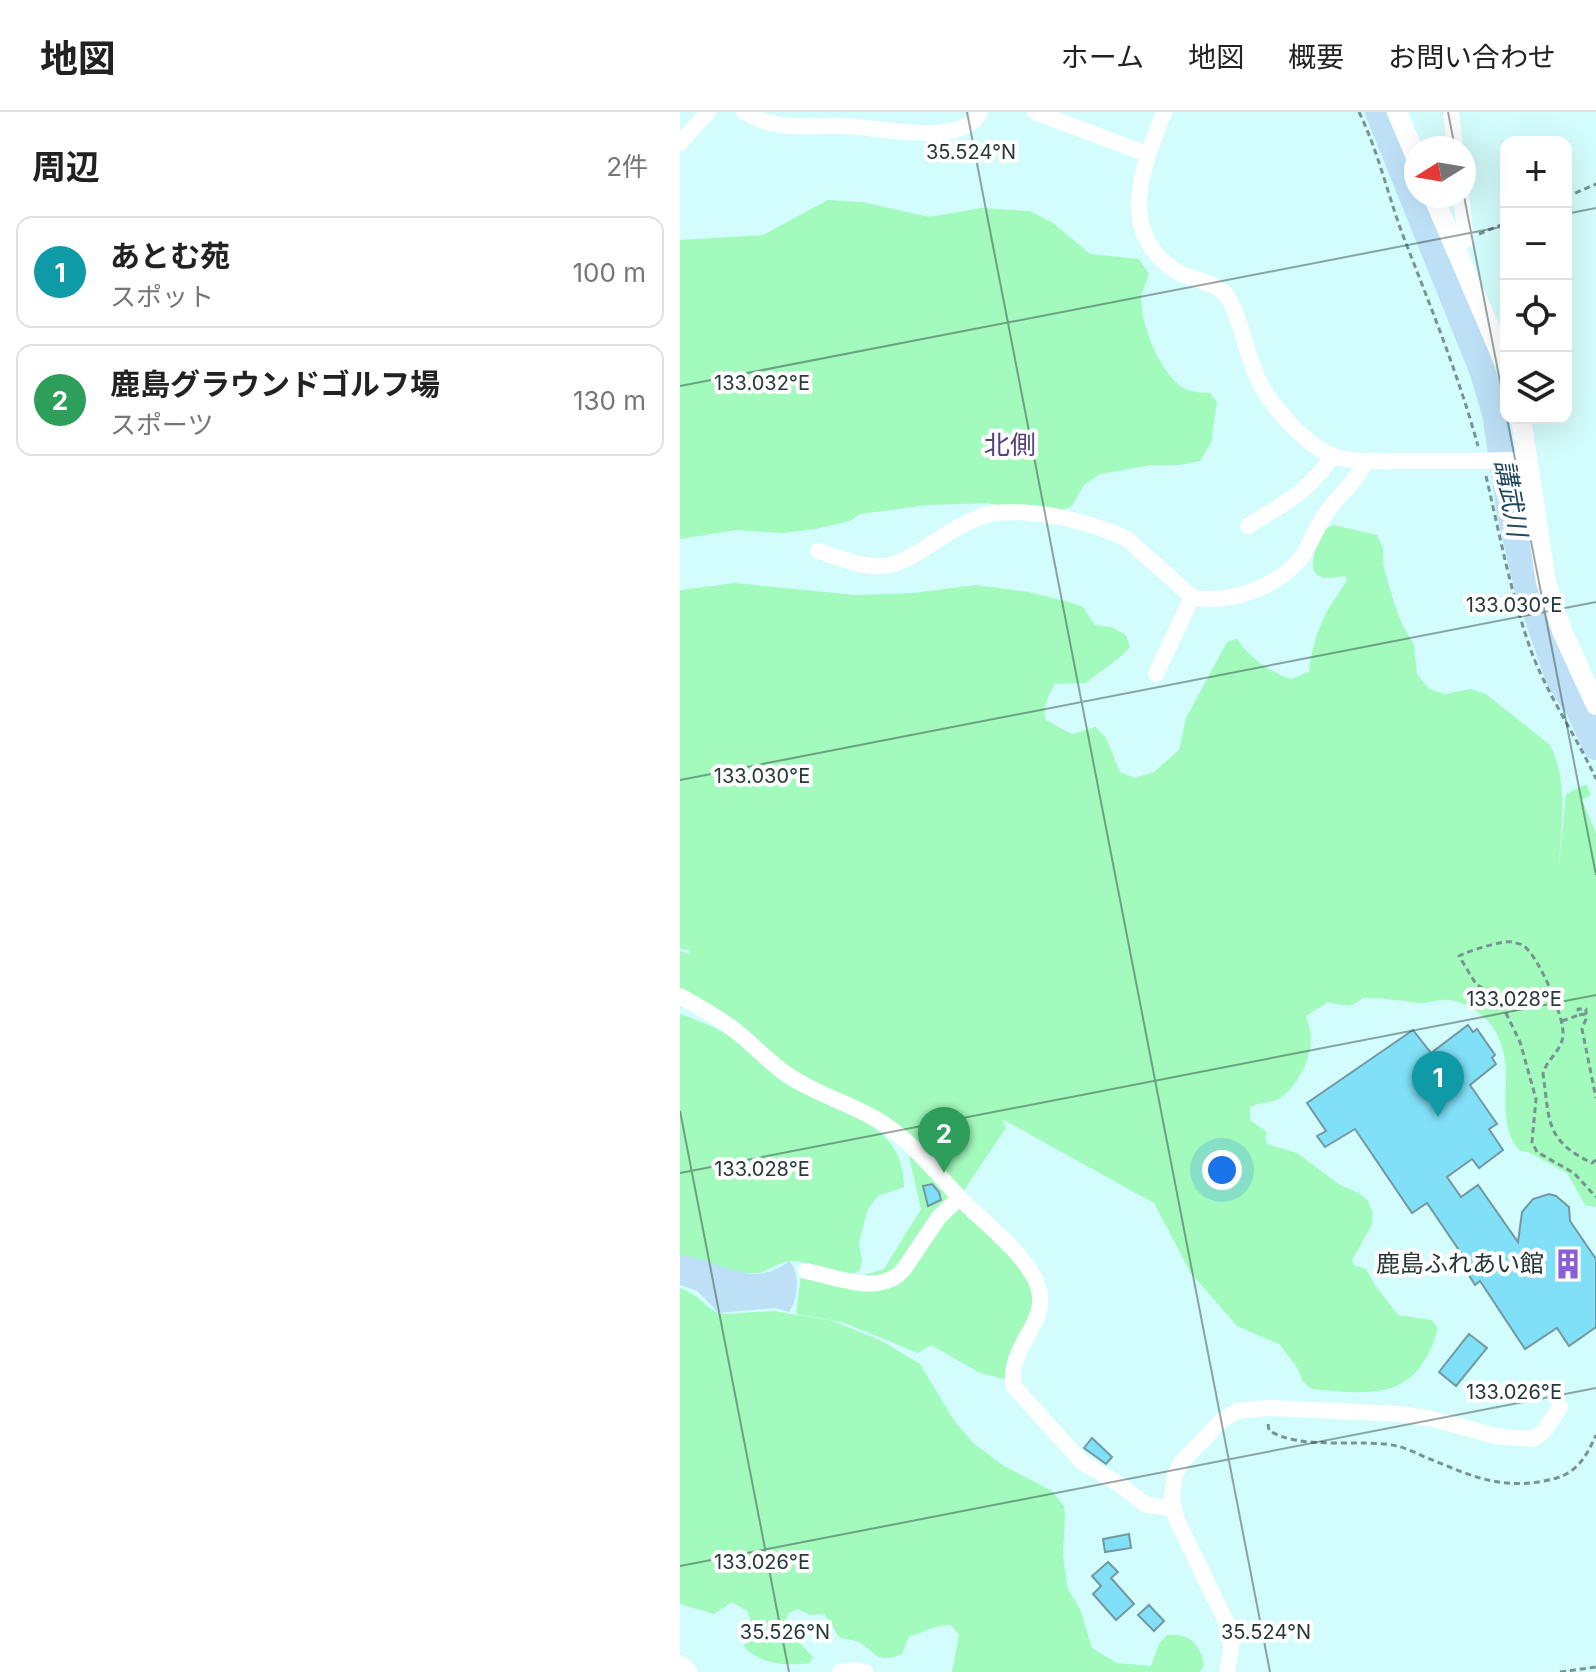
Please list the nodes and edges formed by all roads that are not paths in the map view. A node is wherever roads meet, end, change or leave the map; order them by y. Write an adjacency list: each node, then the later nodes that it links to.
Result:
1 (708, 112): 10 (street)
2 (744, 112): 3 (street)
3 (980, 112)
4 (1035, 112): 11 (street)
5 (1164, 112): 11 (street)
6 (1397, 112): 8 (main road)
7 (1451, 112): 9 (street)
8 (1407, 136)
9 (1454, 136)
10 (680, 143)
11 (1147, 154): 17 (street)
12 (1438, 208): 15 (main road)
13 (1462, 208): 14 (street)
14 (1466, 240)
15 (1500, 352)
16 (1521, 424): 18 (main road)
17 (1333, 456): 19 (street); 20 (street)
18 (1522, 459): 19 (street); 24 (main road)
19 (1366, 461): 22 (street)
20 (1248, 526)
21 (818, 551): 22 (street)
22 (1192, 597): 23 (street)
23 (1156, 674)
24 (1596, 705)
25 (680, 996): 26 (street)
26 (959, 1198): 27 (street); 29 (street)
27 (806, 1271)
28 (1560, 1407): 29 (street)
29 (1173, 1508): 34 (street)
30 (680, 1665): 31 (main road)
31 (687, 1672)
32 (840, 1672): 33 (street)
33 (865, 1672)
34 (1227, 1672)

